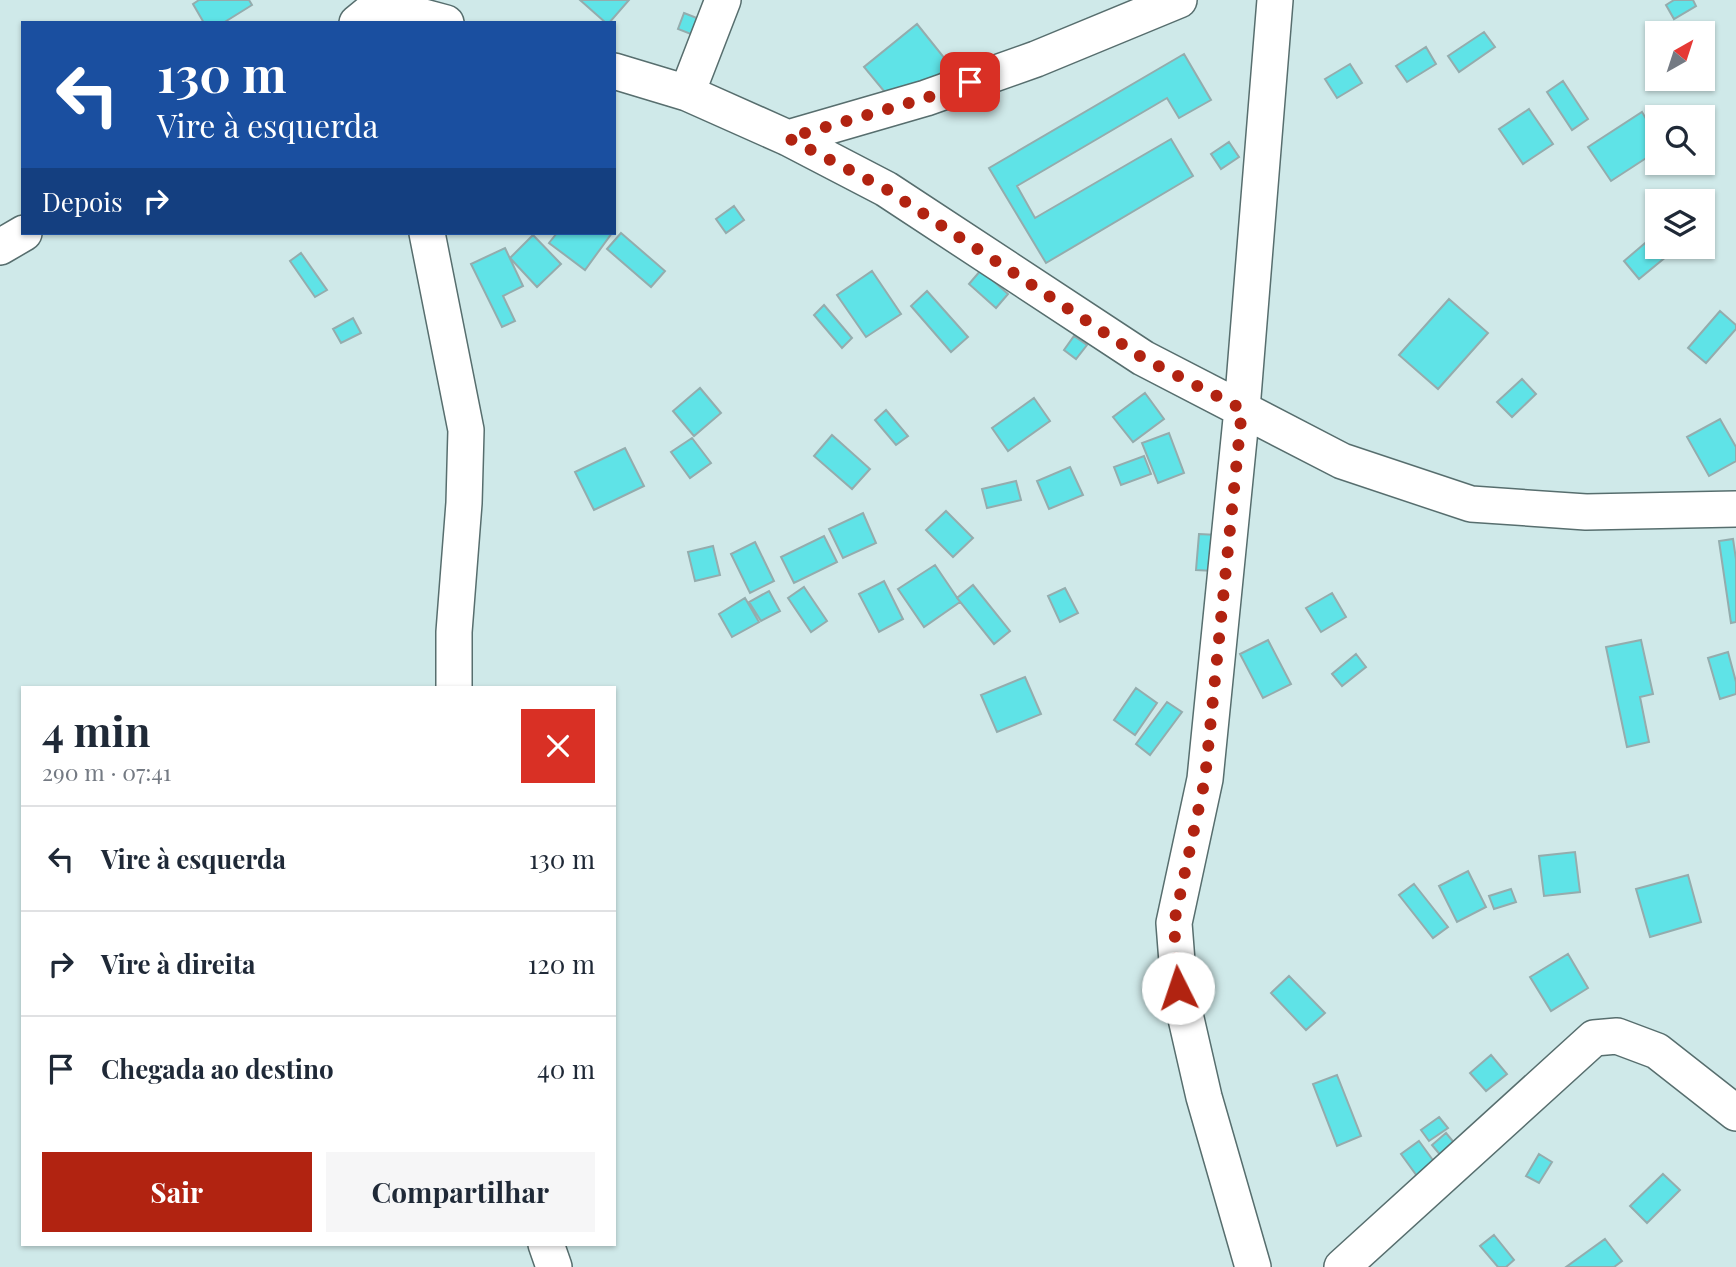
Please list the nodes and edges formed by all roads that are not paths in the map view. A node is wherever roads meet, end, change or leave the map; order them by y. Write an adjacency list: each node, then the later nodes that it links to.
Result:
1 (723, 0): 8 (street)
2 (1180, 0): 9 (street)
3 (1275, 0): 13 (street)
4 (390, 8): 5 (street); 6 (street)
5 (361, 21)
6 (439, 21)
7 (616, 72): 8 (street)
8 (687, 93): 9 (street)
9 (788, 138): 13 (street)
10 (21, 235): 12 (street)
11 (427, 235): 15 (street)
12 (0, 247)
13 (1242, 409): 14 (street); 19 (street)
14 (1736, 509)
15 (454, 686)
16 (1736, 1113): 20 (street)
17 (547, 1246): 18 (street)
18 (554, 1267)
19 (1252, 1267)
20 (1342, 1267)

